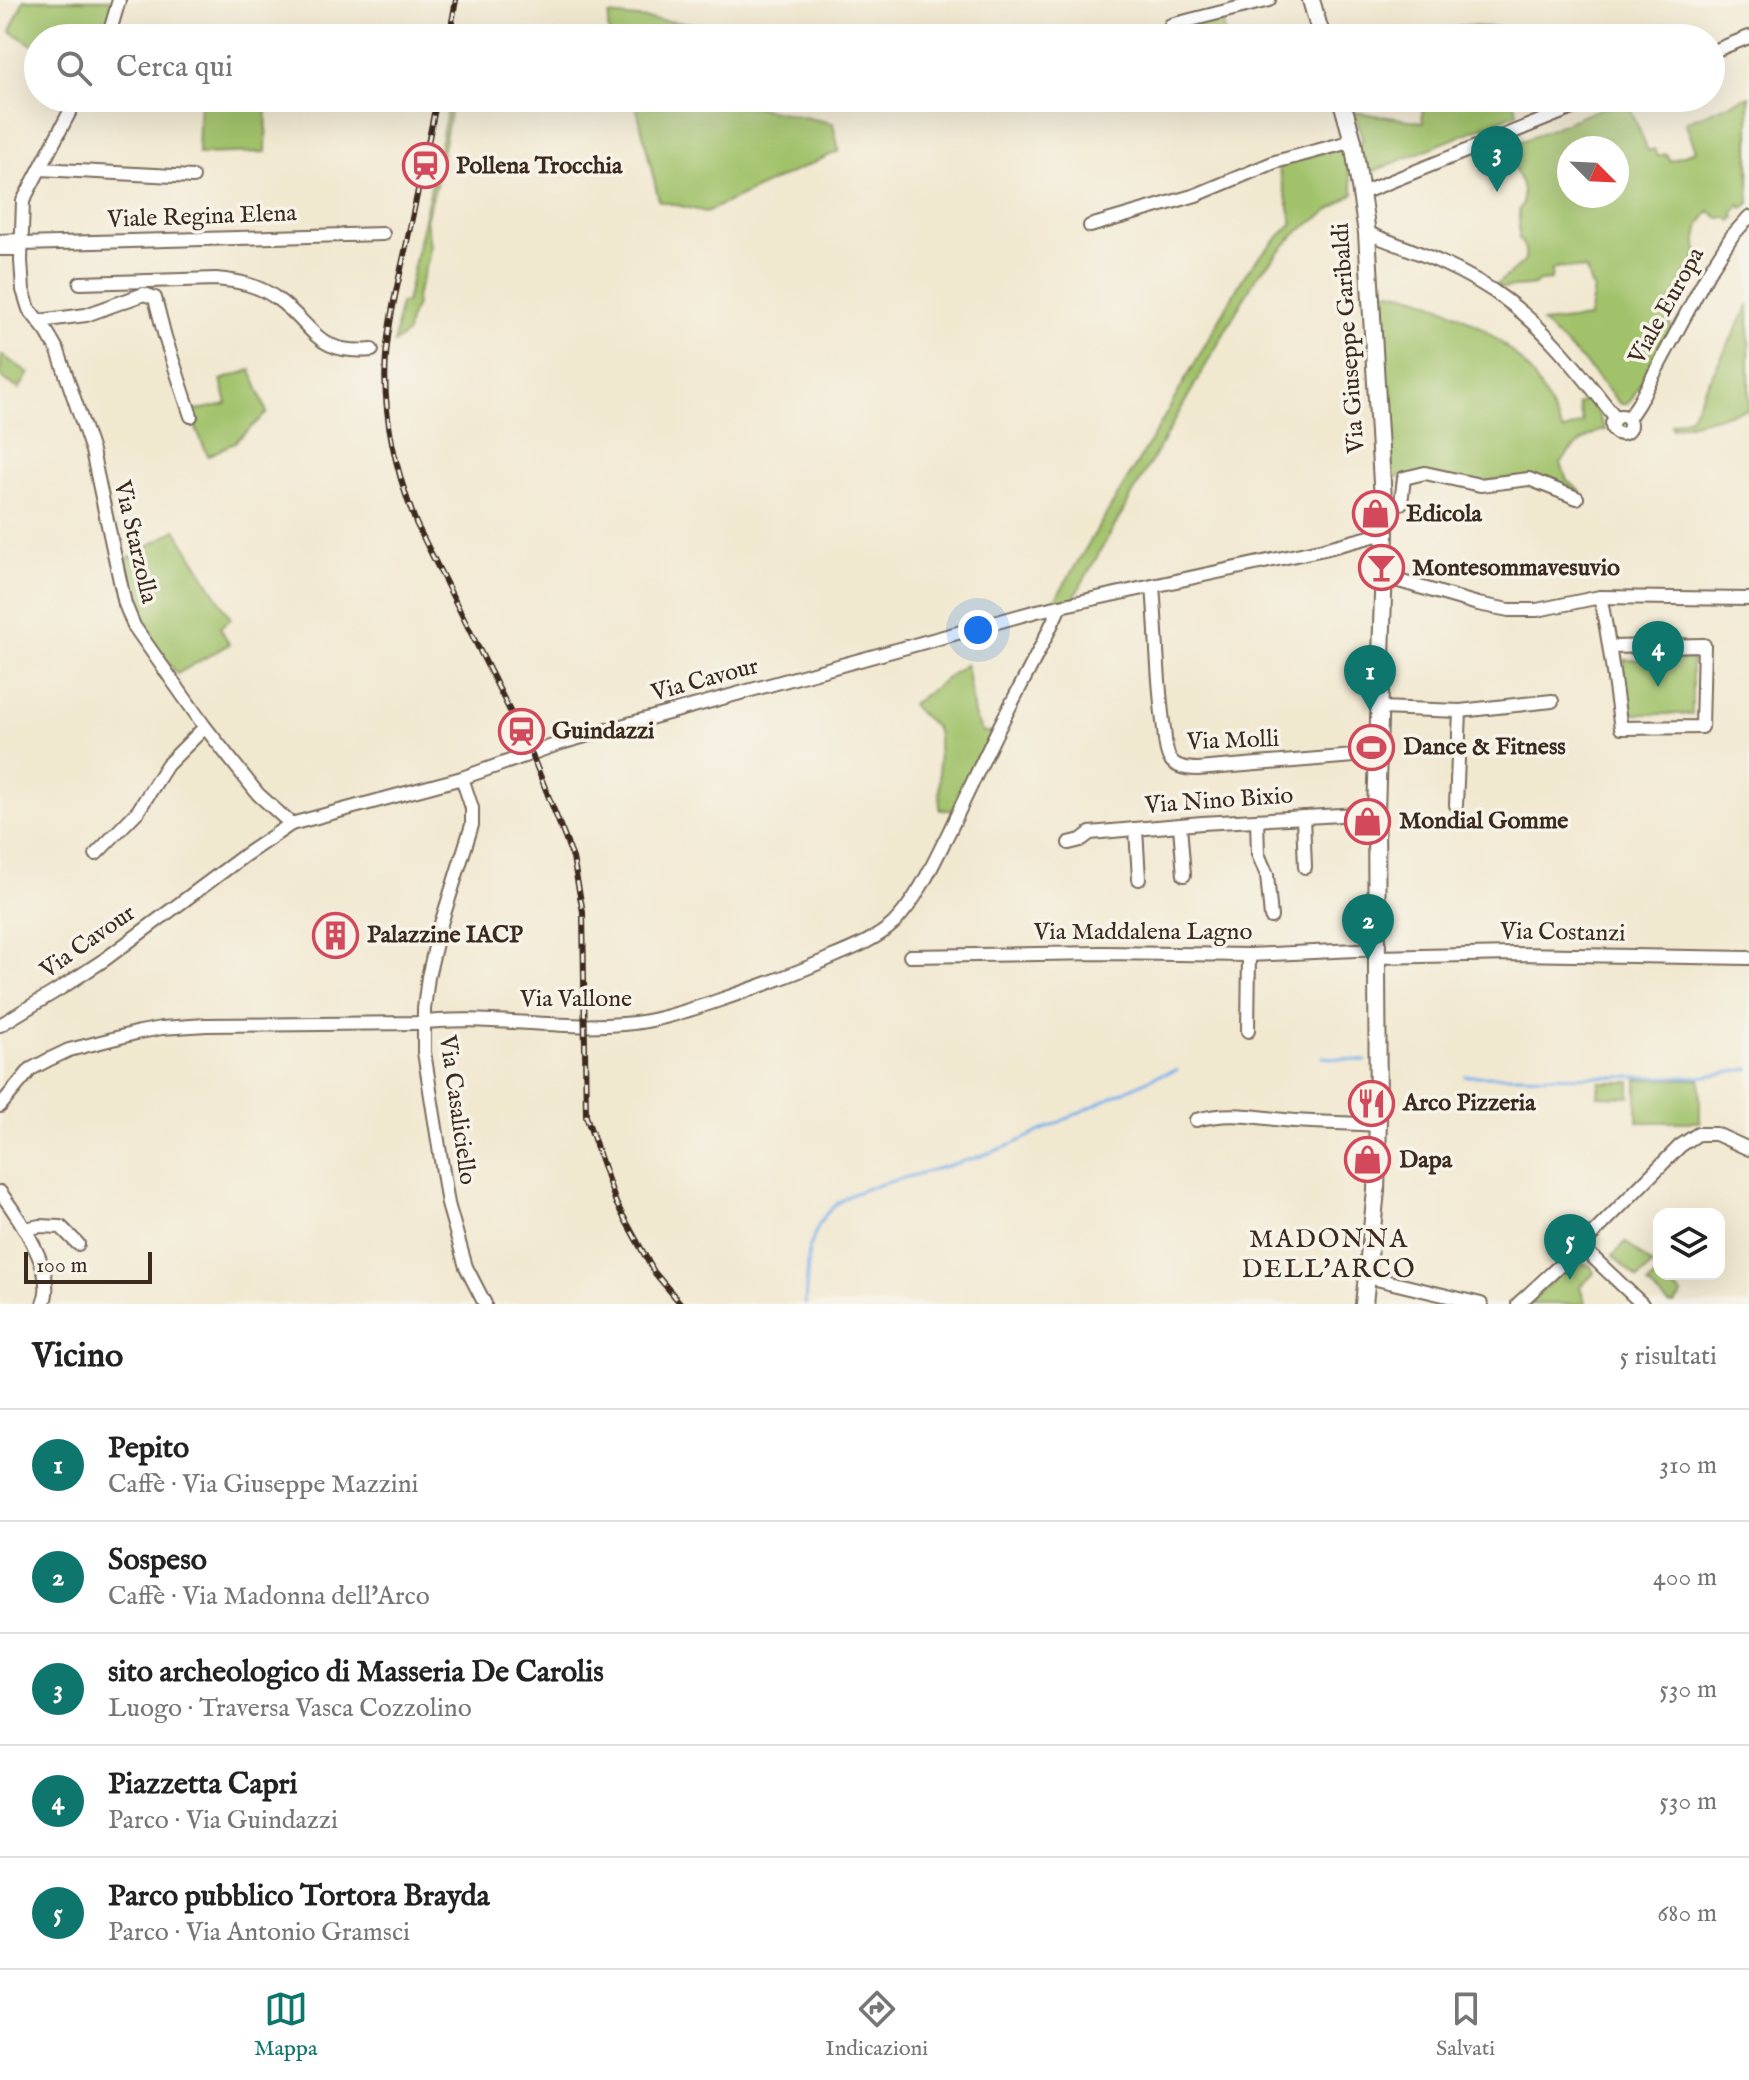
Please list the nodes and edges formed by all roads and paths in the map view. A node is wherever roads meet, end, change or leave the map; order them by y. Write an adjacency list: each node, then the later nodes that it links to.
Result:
1 (119, 0): 4 (street)
2 (1269, 0): 5 (street)
3 (1311, 0): 6 (main road)
4 (112, 24)
5 (1175, 24)
6 (1318, 24)
7 (1749, 37): 8 (street)
8 (1725, 46)
9 (70, 112): 13 (street, Via Starzolla)
10 (1345, 112): 12 (main road, Via Giuseppe Garibaldi)
11 (1562, 112): 15 (street)
12 (1353, 141): 15 (main road, Via Giuseppe Garibaldi); 17 (street)
13 (40, 169): 14 (street); 21 (street, Via Starzolla)
14 (193, 177)
15 (1362, 193): 18 (main road, Via Giuseppe Garibaldi)
16 (1749, 217): 18 (street, Viale Europa)
17 (1090, 226)
18 (1367, 233): 31 (main road, Via Giuseppe Garibaldi)
19 (383, 234): 21 (street, Viale Regina Elena)
20 (0, 241): 21 (street)
21 (22, 244): 22 (street); 26 (street, Via Starzolla)
22 (0, 249)
23 (144, 280): 24 (street); 25 (street); 27 (street)
24 (80, 283)
25 (144, 294): 26 (street); 28 (street)
26 (39, 321): 41 (street, Via Starzolla)
27 (372, 350)
28 (191, 416)
29 (1577, 498): 30 (street)
30 (1401, 503)
31 (1385, 533): 32 (main road, Via Giuseppe Garibaldi); 33 (street, Via Cavour)
32 (1385, 577): 34 (street); 39 (main road, Via Giuseppe Garibaldi)
33 (1153, 586): 36 (street, Via Cavour); 42 (street, Via Molli)
34 (1600, 597): 35 (street); 37 (street)
35 (1749, 599)
36 (1060, 606): 43 (street, Via Cavour); 61 (street, Via Vallone)
37 (1610, 647): 37 (street)
38 (1552, 701): 40 (street)
39 (1380, 708): 40 (street); 42 (main road, Via Giuseppe Garibaldi)
40 (1460, 711): 44 (street)
41 (205, 727): 48 (street, Via Starzolla); 52 (street)
42 (1378, 754): 45 (main road, Via Giuseppe Garibaldi)
43 (462, 778): 48 (street, Via Cavour); 61 (street, Via Casaliciello)
44 (1456, 805)
45 (1376, 813): 46 (street, Via Nino Bixio); 57 (main road, Via Giuseppe Garibaldi)
46 (1303, 817): 47 (street, Via Nino Bixio); 53 (street)
47 (1257, 820): 49 (street, Via Nino Bixio); 56 (street)
48 (291, 824): 62 (street, Via Cavour)
49 (1180, 826): 50 (street, Via Nino Bixio); 54 (street)
50 (1136, 829): 51 (street, Via Nino Bixio); 55 (street)
51 (1069, 843)
52 (96, 854)
53 (1305, 867)
54 (1184, 875)
55 (1139, 879)
56 (1271, 917)
57 (1377, 953): 58 (street, Via Maddalena Lagno); 60 (street, Via Costanzi); 66 (main road, Via Giuseppe Garibaldi)
58 (1249, 955): 59 (street, Via Maddalena Lagno); 63 (street)
59 (910, 956)
60 (1749, 958)
61 (424, 1022): 64 (street, Via Vallone); 74 (street, Via Casaliciello)
62 (0, 1025)
63 (1248, 1031)
64 (0, 1106)
65 (1196, 1120): 66 (street)
66 (1378, 1125): 72 (main road, Via Giuseppe Garibaldi)
67 (1749, 1149): 71 (street)
68 (0, 1192): 69 (street)
69 (24, 1229): 70 (street); 73 (street)
70 (78, 1244)
71 (1581, 1246): 77 (street); 78 (street)
72 (1368, 1277): 75 (main road, Via Giuseppe Garibaldi); 76 (street)
73 (43, 1304)
74 (485, 1304)
75 (1364, 1304)
76 (1481, 1304)
77 (1518, 1304)
78 (1642, 1304)

